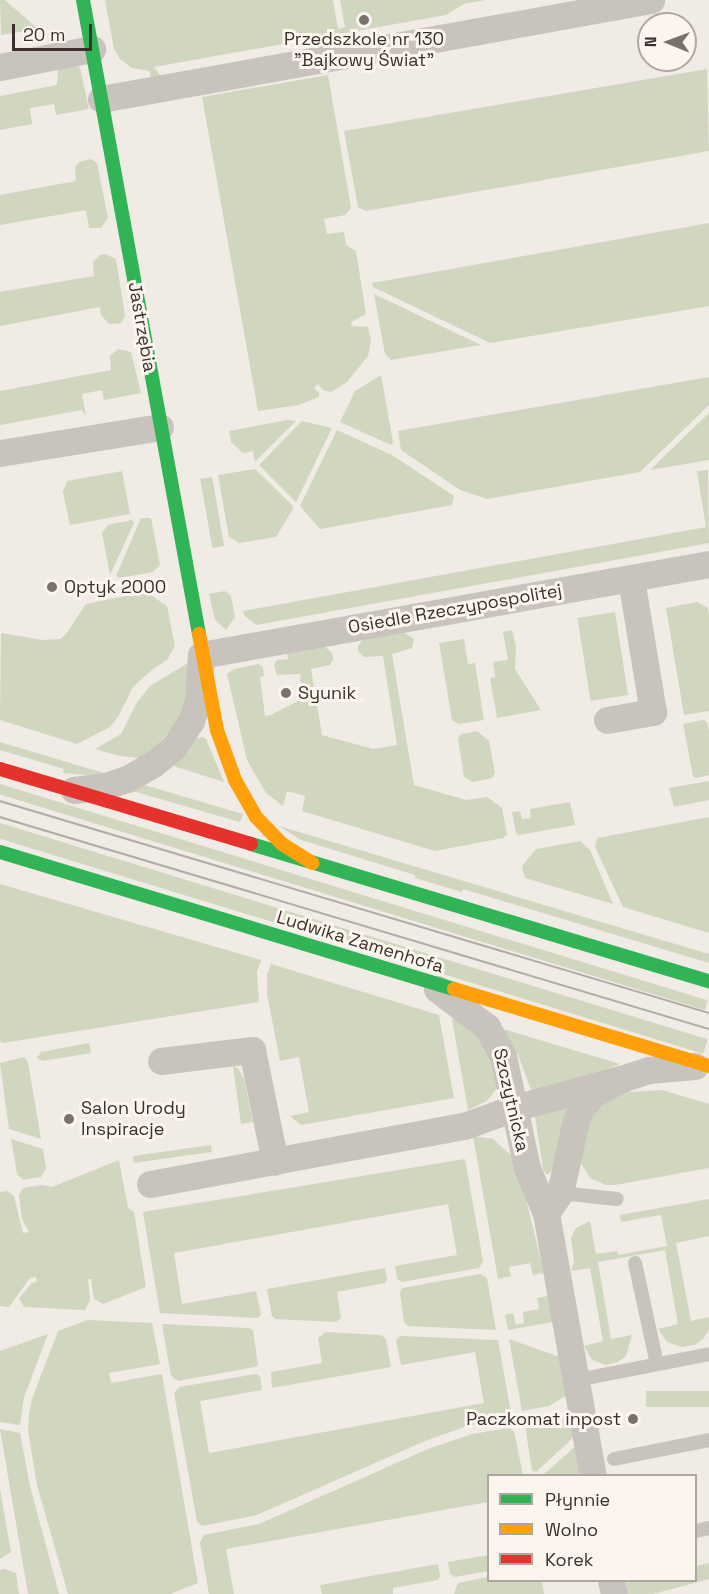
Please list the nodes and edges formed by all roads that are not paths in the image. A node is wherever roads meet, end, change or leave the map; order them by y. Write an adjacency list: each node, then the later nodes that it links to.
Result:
1 (83, 0): 3 (main road, Jastrzębia)
2 (651, 0): 5 (street)
3 (92, 50): 4 (street); 5 (main road, Jastrzębia)
4 (0, 67)
5 (101, 99): 6 (main road, Jastrzębia)
6 (160, 427): 7 (street); 10 (main road, Jastrzębia)
7 (0, 453)
8 (709, 564): 9 (street, Osiedle Rzeczypospolitej)
9 (631, 579): 10 (street, Osiedle Rzeczypospolitej); 11 (street)
10 (201, 655): 13 (street, Jastrzębia); 15 (main road, Jastrzębia)
11 (607, 720)
12 (0, 768): 13 (main road)
13 (69, 790): 15 (main road)
14 (0, 852): 16 (main road, Ludwika Zamenhofa)
15 (313, 863): 17 (main road)
16 (426, 980): 19 (main road, Ludwika Zamenhofa); 21 (street, Szczytnicka)
17 (709, 981)
18 (160, 1061): 22 (street)
19 (709, 1066): 20 (street, Szczytnicka)
20 (621, 1079): 21 (street); 25 (street, Szczytnicka)
21 (514, 1108): 22 (street); 25 (street, Szczytnicka)
22 (275, 1162): 23 (street)
23 (150, 1184)
24 (617, 1199): 25 (lane)
25 (553, 1203): 29 (street, Szczytnicka)
26 (636, 1263): 28 (lane)
27 (709, 1354): 28 (lane)
28 (657, 1364): 29 (lane)
29 (577, 1380): 31 (street, Szczytnicka)
30 (709, 1440): 31 (lane)
31 (604, 1467)

